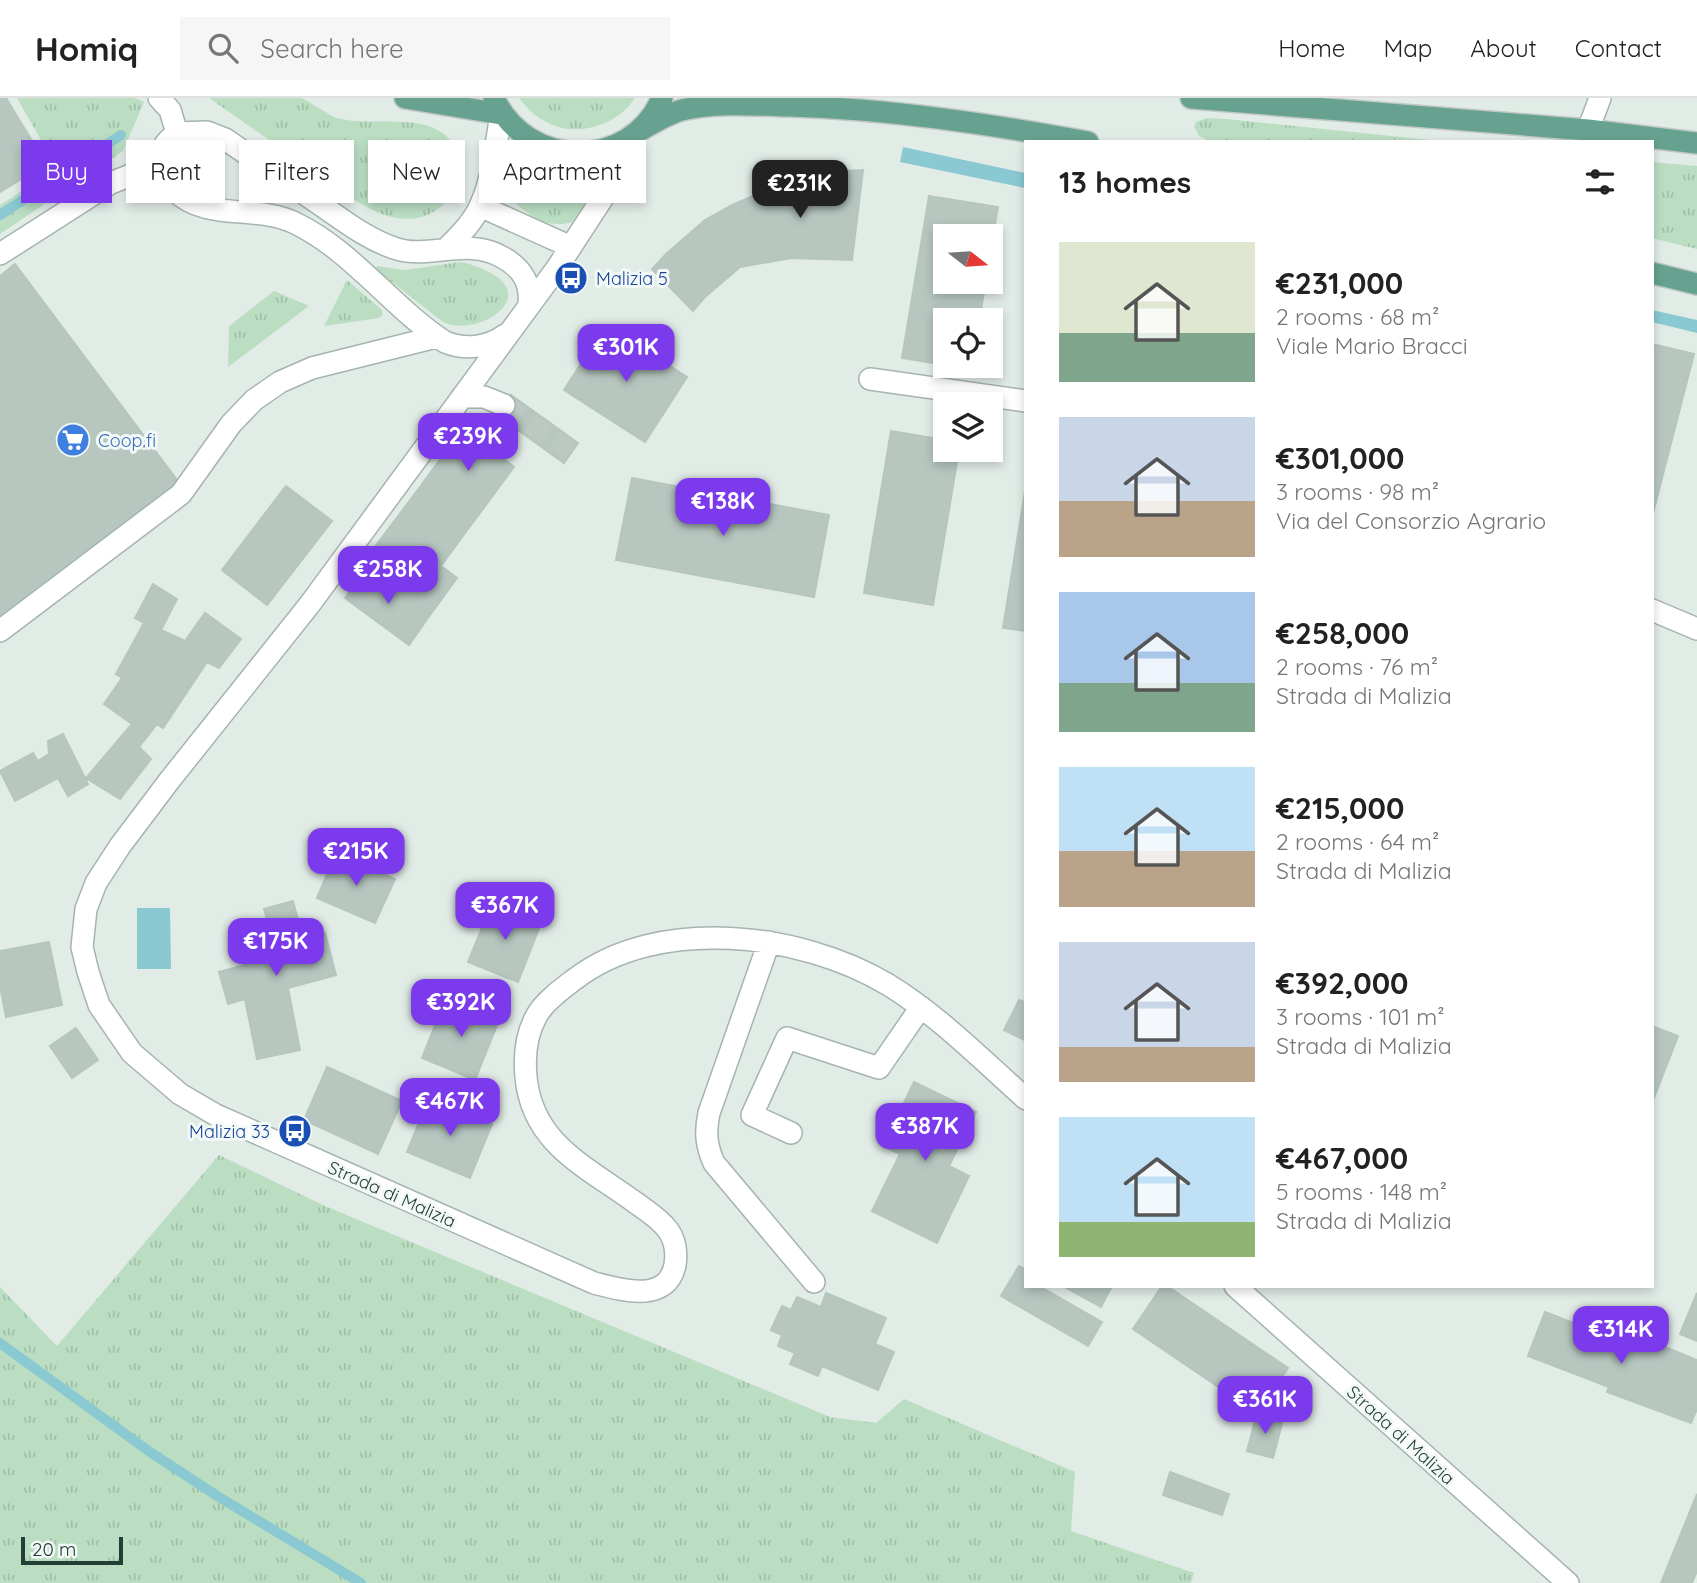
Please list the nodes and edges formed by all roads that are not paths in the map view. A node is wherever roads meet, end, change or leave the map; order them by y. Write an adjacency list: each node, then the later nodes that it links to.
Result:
1 (159, 98): 8 (street)
2 (405, 98): 6 (main road)
3 (662, 98): 9 (main road)
4 (1191, 98): 7 (main road)
5 (1600, 98): 7 (street)
6 (497, 106): 9 (main road); 15 (street)
7 (1588, 130): 12 (main road)
8 (177, 133): 10 (street); 16 (street)
9 (634, 134): 11 (main road); 17 (street, Strada di Malizia)
10 (170, 140)
11 (1076, 140)
12 (1697, 144)
13 (126, 177): 18 (street)
14 (195, 203): 24 (street)
15 (480, 206): 16 (street); 17 (street)
16 (448, 247): 22 (street)
17 (571, 247): 22 (street, Strada di Malizia)
18 (0, 254)
19 (1697, 272): 20 (main road)
20 (1657, 274): 21 (main road)
21 (1697, 284)
22 (529, 304): 23 (street, Strada di Malizia)
23 (510, 332): 24 (street); 26 (street, Strada di Malizia)
24 (436, 337): 31 (street)
25 (870, 379): 27 (street)
26 (462, 397): 28 (street); 32 (street, Strada di Malizia)
27 (1024, 401)
28 (504, 405)
29 (1654, 611): 30 (street)
30 (1697, 629)
31 (0, 631)
32 (769, 942): 33 (street, Strada di Malizia); 36 (street)
33 (921, 1007): 34 (street, Strada di Malizia); 35 (street)
34 (1024, 1097)
35 (791, 1133)
36 (814, 1282)
37 (1236, 1288): 38 (street, Strada di Malizia)
38 (1567, 1583)

